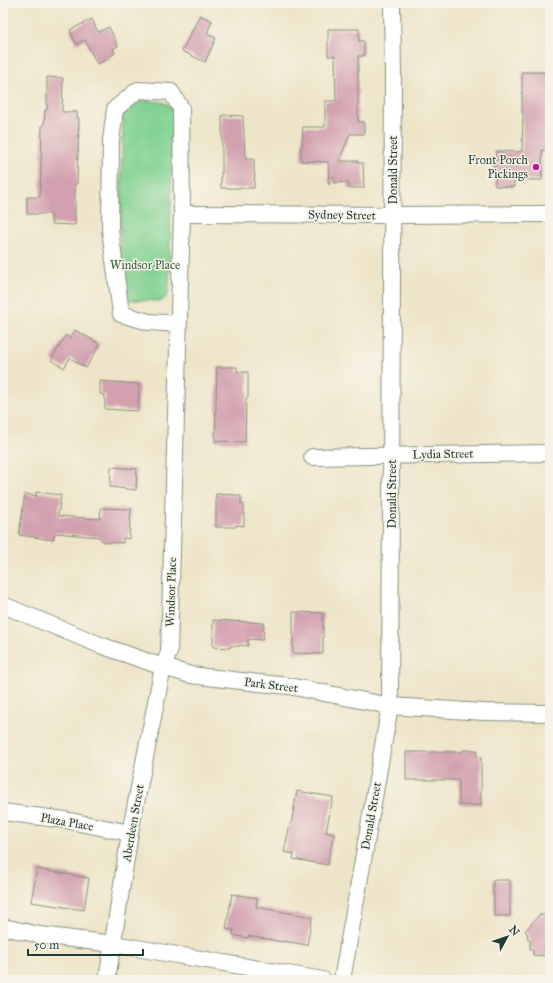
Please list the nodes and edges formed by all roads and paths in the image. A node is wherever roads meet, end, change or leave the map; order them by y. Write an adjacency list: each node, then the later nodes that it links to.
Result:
1 (392, 3): 4 (street, Donald Street)
2 (182, 214): 4 (street, Sydney Street); 5 (street, Windsor Place); 5 (street, Windsor Place)
3 (550, 214): 4 (street, Sydney Street)
4 (392, 215): 8 (street, Donald Street)
5 (179, 324): 10 (street, Windsor Place)
6 (550, 453): 8 (street, Lydia Street)
7 (312, 456): 8 (street, Lydia Street)
8 (392, 456): 11 (street, Donald Street)
9 (3, 605): 10 (street, Park Street)
10 (163, 668): 11 (street, Park Street); 14 (street, Aberdeen Street)
11 (390, 706): 12 (street, Park Street); 19 (street, Donald Street)
12 (550, 713)
13 (3, 812): 14 (street, Plaza Place)
14 (130, 833): 16 (street, Aberdeen Street)
15 (3, 928): 16 (street)
16 (113, 944): 17 (street, Aberdeen Street); 18 (street)
17 (107, 980)
18 (323, 980)
19 (342, 980)

